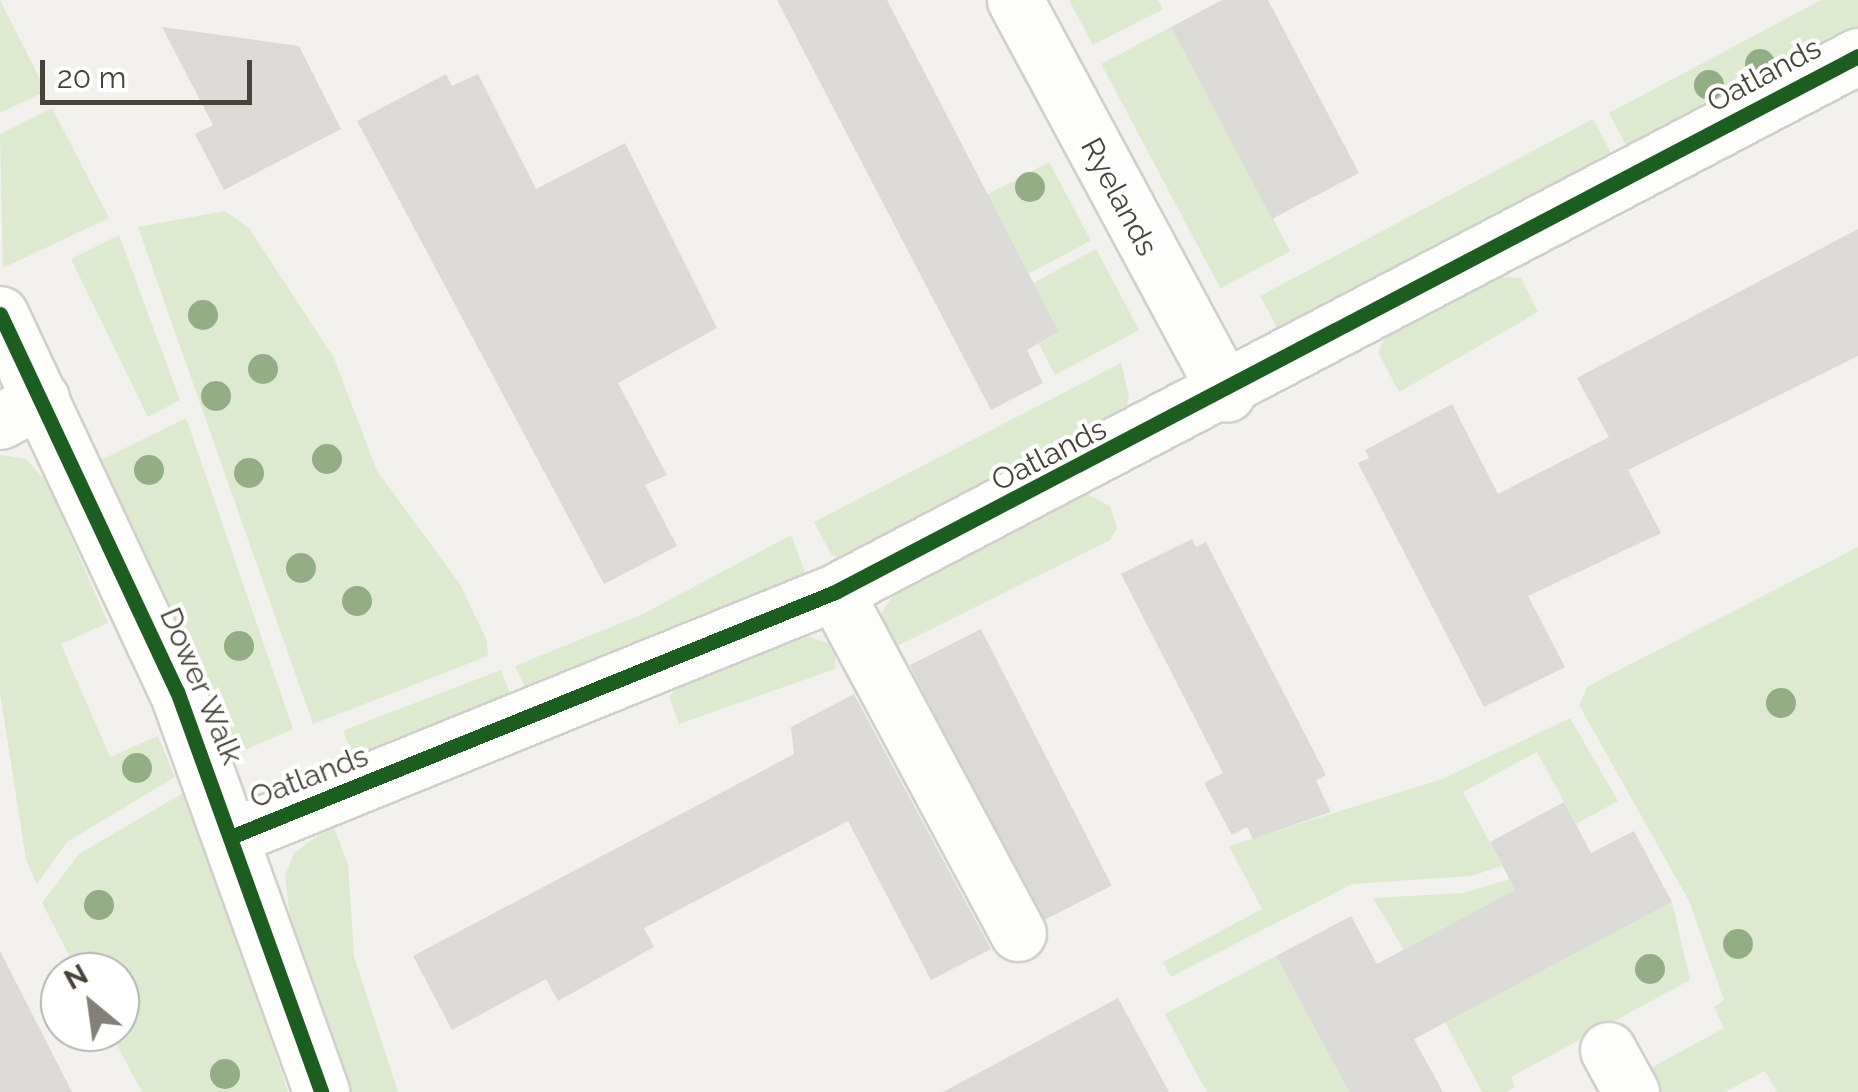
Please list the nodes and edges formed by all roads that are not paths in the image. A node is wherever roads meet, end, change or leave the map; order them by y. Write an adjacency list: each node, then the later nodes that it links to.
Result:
1 (1014, 0): 4 (street, Ryelands)
2 (1858, 56): 4 (street, Oatlands)
3 (0, 314): 5 (street, Dower Walk)
4 (1227, 393): 6 (street, Oatlands)
5 (21, 410): 7 (street, Dower Walk)
6 (835, 592): 7 (street, Oatlands); 8 (street)
7 (233, 836): 9 (street, Dower Walk)
8 (1018, 934)
9 (321, 1092)

